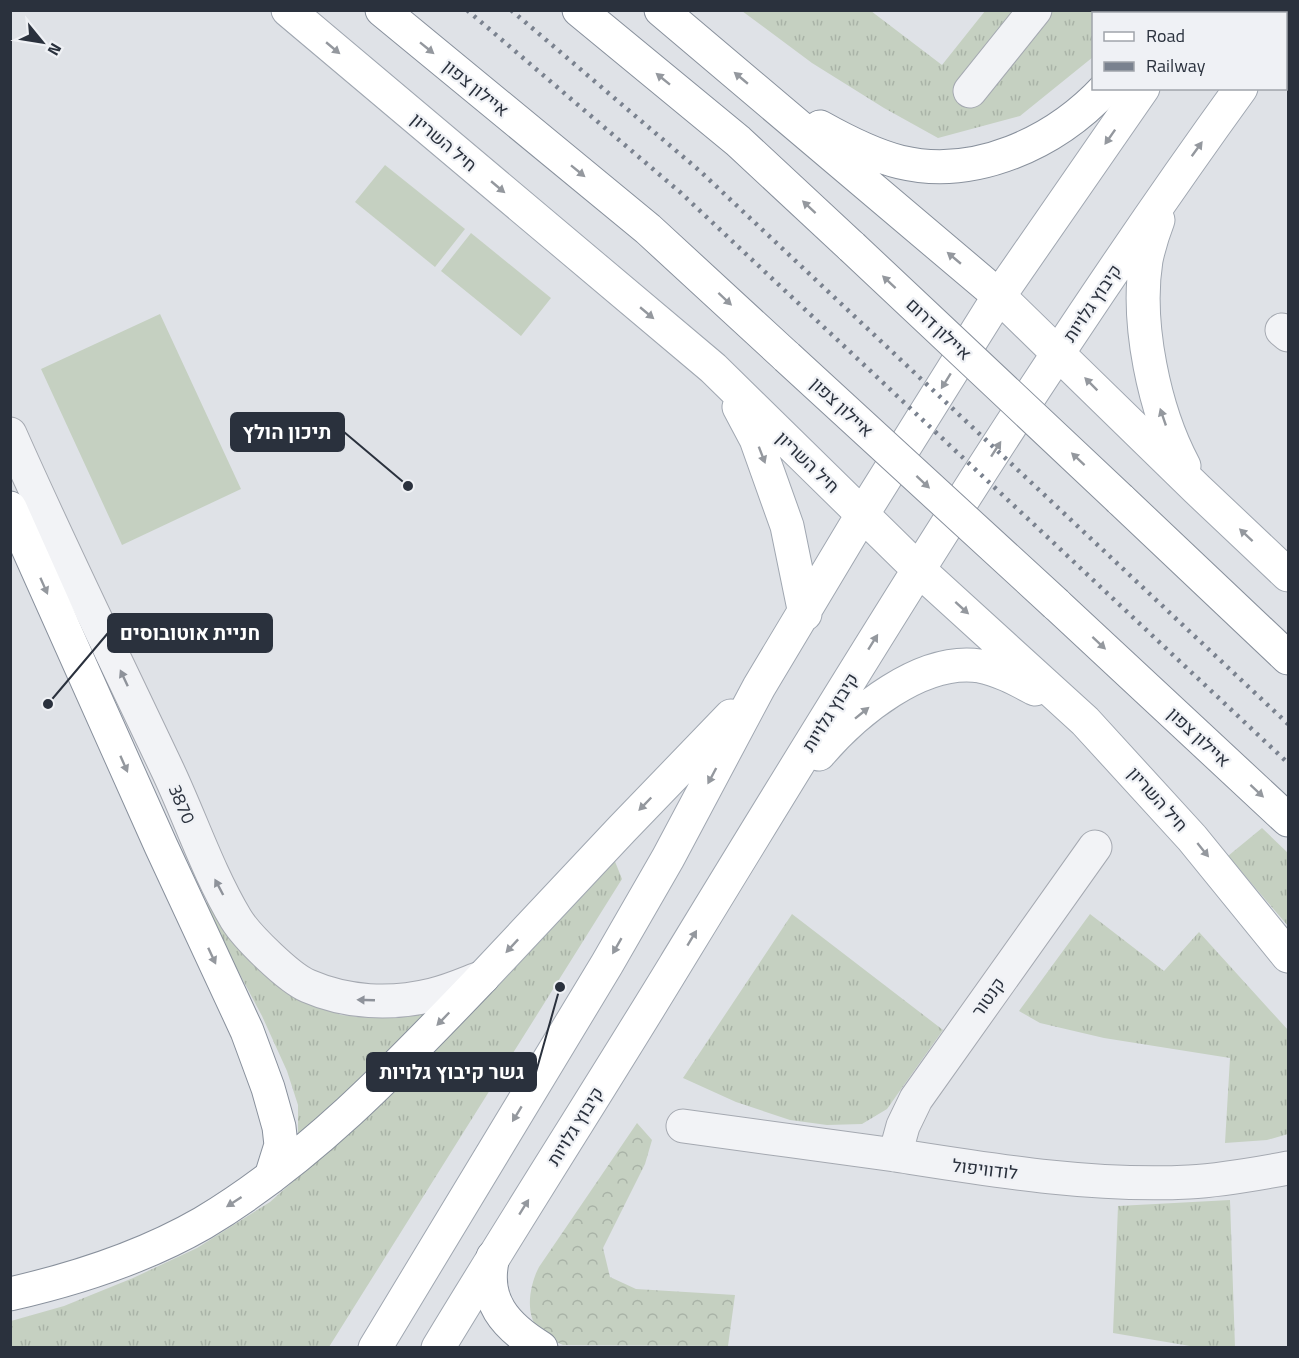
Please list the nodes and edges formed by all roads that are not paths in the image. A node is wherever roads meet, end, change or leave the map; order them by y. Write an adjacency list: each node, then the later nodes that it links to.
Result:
1 (288, 10): 14 (main road, חיל השריון, one-way to 14)
2 (382, 10): 26 (main road, איילון צפון, one-way to 26, bridge)
3 (579, 10): 22 (main road, איילון דרום, one-way to 3, bridge)
4 (661, 10): 10 (main road, one-way to 4)
5 (1035, 10): 9 (street)
6 (1104, 90): 10 (main road)
7 (1142, 90): 12 (main road, one-way to 12)
8 (1239, 90): 11 (main road, קיבוץ גלויות, one-way to 8)
9 (970, 91)
10 (769, 100): 12 (main road, one-way to 10)
11 (1178, 175): 13 (main road, קיבוץ גלויות); 16 (main road, one-way to 11)
12 (999, 296): 13 (main road); 18 (main road, one-way to 18)
13 (1058, 354): 16 (main road, one-way to 13); 19 (main road, קיבוץ גלויות, one-way to 13)
14 (713, 368): 18 (main road, חיל השריון); 21 (main road, one-way to 21)
15 (10, 434): 29 (street, 3870, one-way to 15)
16 (1197, 489): 20 (main road, one-way to 16)
17 (10, 508): 33 (main road, one-way to 33)
18 (862, 515): 19 (main road, חיל השריון); 21 (main road)
19 (918, 569): 24 (main road, חיל השריון, one-way to 24); 25 (main road, קיבוץ גלויות, one-way to 19)
20 (1288, 575)
21 (805, 614): 23 (main road)
22 (1288, 658)
23 (759, 687): 29 (main road, one-way to 29); 36 (main road, one-way to 36)
24 (1085, 721): 25 (main road, one-way to 24); 28 (main road, חיל השריון, one-way to 28)
25 (765, 817): 34 (main road, קיבוץ גלויות, one-way to 25)
26 (1288, 820)
27 (1095, 847): 31 (street, קנטור)
28 (1288, 956)
29 (483, 977): 33 (main road, one-way to 33)
30 (683, 1126): 31 (street, לודוויפול)
31 (895, 1155): 32 (street, לודוויפול)
32 (1288, 1168)
33 (271, 1177): 35 (main road, one-way to 35)
34 (494, 1257): 37 (main road, קיבוץ גלויות); 38 (main road)
35 (10, 1294)
36 (375, 1347)
37 (438, 1347)
38 (540, 1347)

